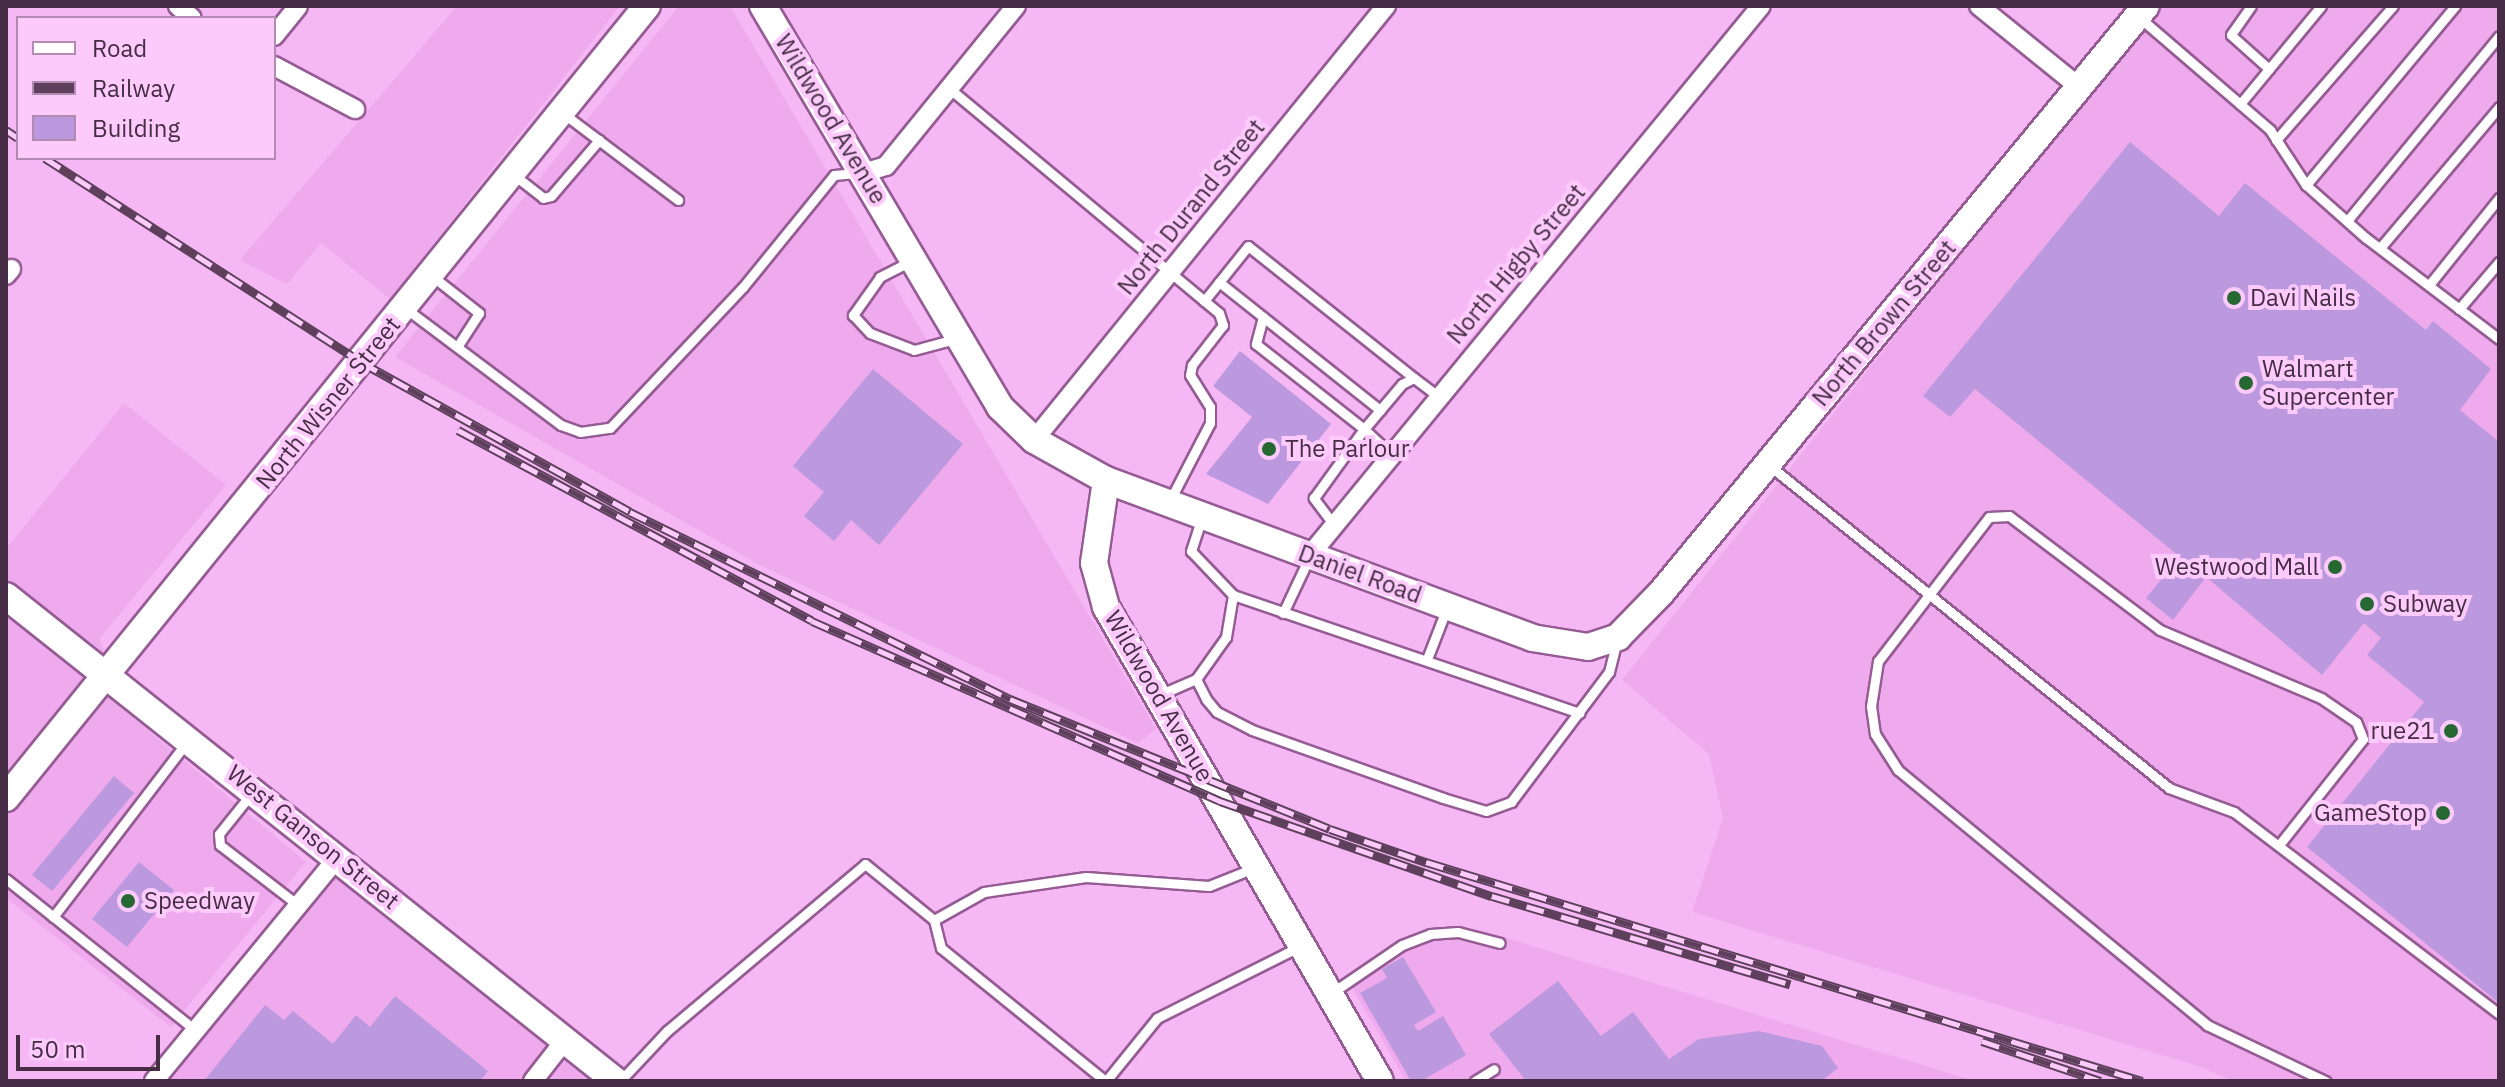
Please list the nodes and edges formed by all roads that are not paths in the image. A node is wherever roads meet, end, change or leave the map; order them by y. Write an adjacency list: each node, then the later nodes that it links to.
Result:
1 (298, 6): 13 (street)
2 (647, 6): 22 (street, North Wisner Street)
3 (763, 6): 25 (street, Wildwood Avenue)
4 (1016, 6): 18 (street)
5 (1386, 6): 34 (street, North Durand Street)
6 (1761, 6): 46 (street, North Higby Street)
7 (1979, 6): 17 (street)
8 (2251, 6): 16 (lane)
9 (2321, 6): 16 (lane)
10 (2393, 6): 24 (lane)
11 (2455, 6): 27 (lane)
12 (2142, 11): 17 (street, North Brown Street); 19 (lane)
13 (276, 34)
14 (2499, 36): 30 (lane)
15 (276, 67): 21 (street)
16 (2269, 69): 19 (lane)
17 (2079, 87): 51 (street, North Brown Street)
18 (950, 89): 25 (street); 34 (lane)
19 (2240, 104): 24 (lane)
20 (2499, 107): 31 (lane)
21 (355, 109)
22 (564, 114): 23 (lane); 26 (street, North Wisner Street)
23 (599, 140): 26 (lane); 29 (lane)
24 (2276, 140): 27 (lane)
25 (863, 173): 32 (street, Wildwood Avenue); 44 (lane)
26 (514, 175): 35 (street, North Wisner Street)
27 (2306, 185): 30 (lane)
28 (2499, 198): 37 (lane)
29 (678, 200)
30 (2347, 221): 31 (lane)
31 (2380, 248): 37 (lane)
32 (916, 258): 42 (street, Wildwood Avenue); 42 (lane)
33 (2499, 262): 40 (lane)
34 (1168, 273): 38 (lane); 49 (street, North Durand Street)
35 (432, 276): 39 (street, North Wisner Street); 44 (lane)
36 (1219, 282): 38 (lane); 41 (lane); 45 (lane)
37 (2429, 285): 40 (lane)
38 (1204, 301): 53 (lane)
39 (405, 308): 44 (lane); 64 (street, North Wisner Street)
40 (2459, 309): 43 (lane)
41 (1263, 317): 47 (lane); 48 (lane)
42 (958, 338): 49 (street, Wildwood Avenue)
43 (2499, 339)
44 (457, 347)
45 (1414, 378): 46 (lane); 47 (lane)
46 (1438, 396): 50 (street, North Higby Street)
47 (1380, 410): 48 (lane)
48 (1364, 429): 50 (lane); 55 (lane)
49 (1034, 440): 52 (street, Wildwood Avenue)
50 (1391, 454): 55 (street, North Higby Street)
51 (1767, 464): 58 (lane); 62 (street, North Brown Street)
52 (1106, 480): 53 (street, Daniel Road); 66 (street, Wildwood Avenue)
53 (1169, 502): 54 (street, Daniel Road)
54 (1203, 516): 56 (street, Daniel Road); 57 (lane)
55 (1334, 525): 56 (street, North Higby Street)
56 (1310, 555): 60 (street, Daniel Road); 61 (lane)
57 (1233, 595): 61 (lane); 65 (lane)
58 (1925, 595): 71 (lane); 71 (lane); 91 (lane)
59 (6, 596): 64 (street, West Ganson Street)
60 (1448, 606): 62 (street, Daniel Road); 63 (lane)
61 (1283, 613): 63 (lane)
62 (1618, 637): 67 (lane)
63 (1427, 659): 67 (lane)
64 (105, 675): 68 (street, West Ganson Street); 70 (street, North Wisner Street)
65 (1196, 679): 66 (lane); 67 (lane)
66 (1159, 695): 73 (street, Wildwood Avenue)
67 (1579, 713)
68 (189, 739): 69 (street, West Ganson Street); 76 (lane)
69 (255, 789): 72 (street, West Ganson Street); 75 (lane)
70 (7, 793)
71 (2279, 845): 81 (lane)
72 (338, 857): 75 (street); 83 (street, West Ganson Street)
73 (1257, 867): 77 (lane); 79 (street, Wildwood Avenue)
74 (6, 879): 76 (lane)
75 (298, 905): 82 (street)
76 (53, 917): 82 (lane)
77 (934, 920): 87 (lane); 88 (lane)
78 (1500, 943): 80 (lane)
79 (1302, 945): 80 (street, Wildwood Avenue); 88 (lane)
80 (1330, 994): 89 (street, Wildwood Avenue)
81 (2499, 1014)
82 (195, 1030): 85 (street)
83 (565, 1040): 86 (street); 87 (street, West Ganson Street)
84 (1494, 1069): 90 (lane)
85 (154, 1081)
86 (533, 1081)
87 (618, 1081)
88 (1105, 1081)
89 (1380, 1081)
90 (1475, 1081)
91 (2325, 1081)

